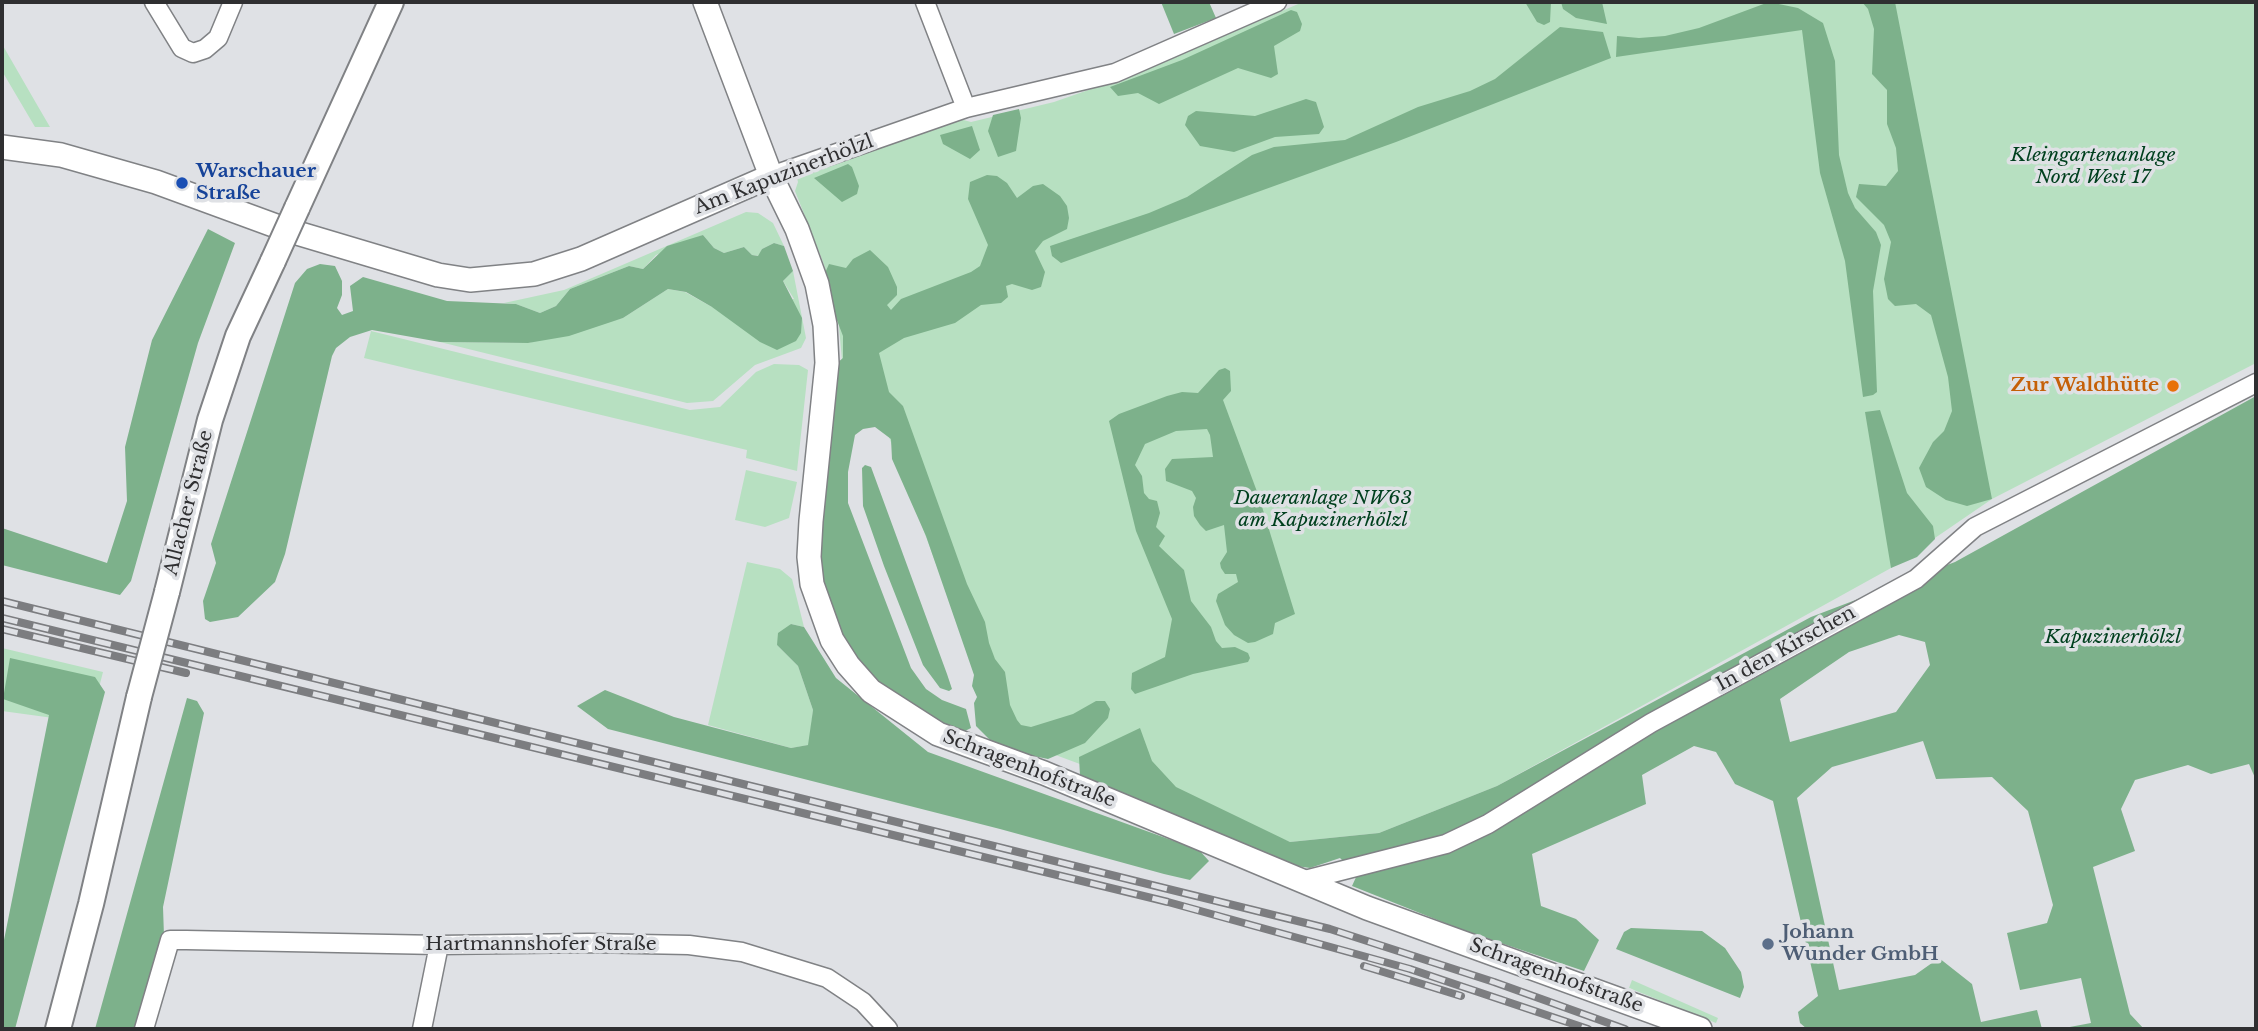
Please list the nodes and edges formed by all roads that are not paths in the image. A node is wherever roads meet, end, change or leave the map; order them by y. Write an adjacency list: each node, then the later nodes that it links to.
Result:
1 (154, 2): 2 (street)
2 (233, 2)
3 (391, 2): 10 (main road, Allacher Straße)
4 (705, 2): 9 (street, Schragenhofstraße)
5 (925, 2): 7 (street)
6 (1277, 2): 7 (street, Am Kapuzinerhölzl)
7 (966, 108): 9 (street, Am Kapuzinerhölzl)
8 (2, 147): 10 (street, Am Kapuzinerhölzl)
9 (771, 176): 10 (street, Am Kapuzinerhölzl); 12 (street, Schragenhofstraße)
10 (292, 219): 14 (main road, Allacher Straße, bridge)
11 (2256, 383): 12 (street, In den Kirschen)
12 (1301, 881): 18 (street, Schragenhofstraße)
13 (439, 945): 15 (street, Hartmannshofer Straße); 16 (street); 17 (street, Hartmannshofer Straße)
14 (58, 1029)
15 (144, 1029)
16 (422, 1029)
17 (888, 1029)
18 (1700, 1029)

